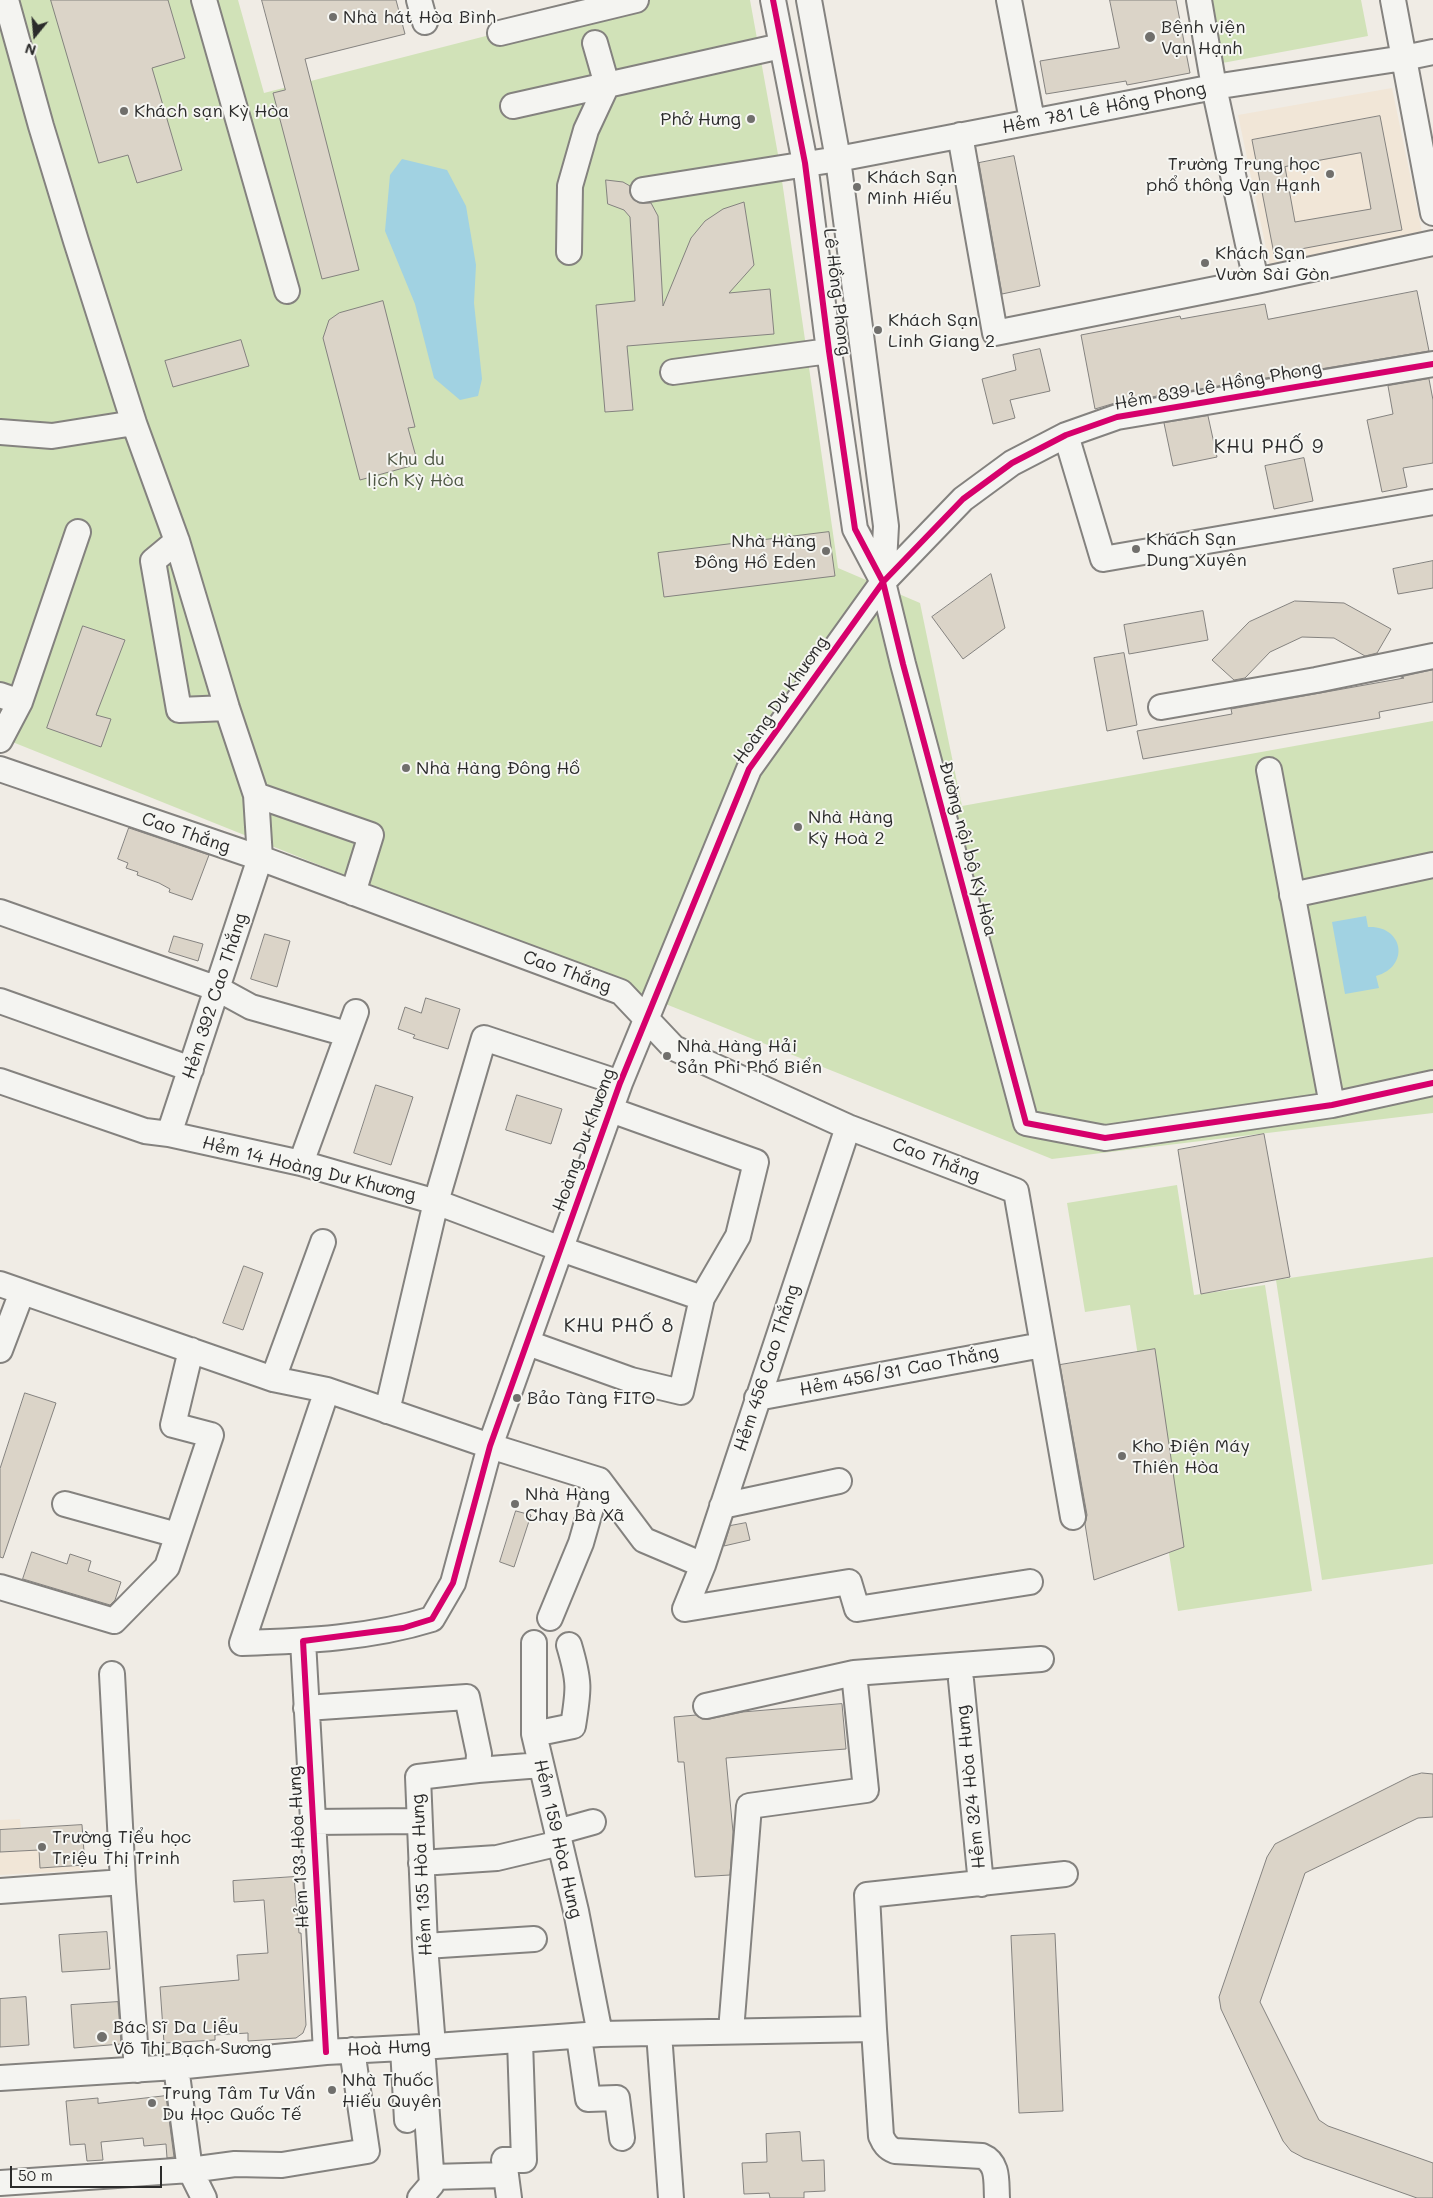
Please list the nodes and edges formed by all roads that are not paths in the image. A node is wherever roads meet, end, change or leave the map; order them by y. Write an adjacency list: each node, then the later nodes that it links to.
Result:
1 (6, 0): 30 (street)
2 (204, 0): 26 (street)
3 (636, 0): 9 (street)
4 (773, 0): 11 (street, Lê Hồng Phong)
5 (809, 0): 19 (street, Lê Hồng Phong)
6 (1009, 0): 17 (street)
7 (1199, 0): 15 (street)
8 (1393, 0): 13 (street)
9 (500, 33)
10 (595, 43): 14 (street)
11 (781, 46): 14 (street); 20 (street, Lê Hồng Phong)
12 (1433, 52): 13 (street, Hẻm 781 Lê Hồng Phong)
13 (1404, 58): 15 (street, Hẻm 781 Lê Hồng Phong); 22 (street)
14 (607, 84): 16 (street); 24 (street)
15 (1214, 87): 17 (street, Hẻm 781 Lê Hồng Phong); 25 (street)
16 (513, 106)
17 (1032, 120): 18 (street, Hẻm 781 Lê Hồng Phong)
18 (960, 135): 19 (street, Hẻm 781 Lê Hồng Phong); 25 (street)
19 (838, 159): 20 (street, Hẻm 781 Lê Hồng Phong); 36 (street, Lê Hồng Phong)
20 (805, 163): 21 (street, Hẻm 781 Lê Hồng Phong); 27 (street, Lê Hồng Phong)
21 (643, 190)
22 (1433, 213)
23 (1433, 242): 25 (street)
24 (569, 252)
25 (1256, 281)
26 (287, 291)
27 (829, 352): 29 (street); 36 (street, Lê Hồng Phong)
28 (1433, 364): 32 (street, Hẻm 839 Lê Hồng Phong)
29 (673, 372)
30 (134, 423): 31 (street); 35 (street)
31 (0, 432)
32 (1066, 435): 33 (street); 36 (street, Hẻm 839 Lê Hồng Phong)
33 (1433, 502)
34 (78, 532): 38 (street)
35 (177, 541): 40 (street); 40 (street)
36 (883, 582): 53 (street, Hoàng Dư Khương); 59 (street, Đường nội bộ Kỳ Hòa)
37 (1433, 656): 39 (street)
38 (10, 699): 41 (street)
39 (1162, 707)
40 (227, 708): 44 (street)
41 (0, 740)
42 (0, 768): 45 (street, Cao Thắng)
43 (1269, 770): 48 (street)
44 (256, 795): 45 (street); 47 (street)
45 (260, 858): 47 (street, Cao Thắng); 50 (street, Hẻm 392 Cao Thắng)
46 (1433, 865): 48 (street)
47 (353, 893): 53 (street, Cao Thắng)
48 (1292, 895): 59 (street)
49 (0, 912): 50 (street)
50 (218, 989): 54 (street); 55 (street, Hẻm 392 Cao Thắng)
51 (0, 1001): 55 (street)
52 (356, 1012): 54 (street)
53 (647, 1018): 57 (street, Hoàng Dư Khương); 61 (street, Cao Thắng)
54 (347, 1034): 63 (street)
55 (191, 1069): 62 (street, Hẻm 392 Cao Thắng)
56 (0, 1080): 62 (street, Hẻm 14 Hoàng Dư Khương)
57 (620, 1083): 60 (street, Hoàng Dư Khương); 64 (street)
58 (1433, 1083): 59 (street)
59 (1332, 1105)
60 (611, 1110): 66 (street, Hoàng Dư Khương); 68 (street)
61 (848, 1127): 70 (street, Cao Thắng); 75 (street, Hẻm 456 Cao Thắng)
62 (169, 1134): 63 (street, Hẻm 14 Hoàng Dư Khương)
63 (301, 1163): 64 (street, Hẻm 14 Hoàng Dư Khương)
64 (436, 1202): 66 (street, Hẻm 14 Hoàng Dư Khương); 76 (street)
65 (323, 1242): 73 (street)
66 (561, 1250): 68 (street, Hẻm 14 Hoàng Dư Khương); 69 (street, Hoàng Dư Khương)
67 (11, 1288): 71 (street); 72 (street)
68 (702, 1298): 69 (street)
69 (528, 1343): 77 (street, Hoàng Dư Khương)
70 (1042, 1345): 75 (street, Hẻm 456/31 Cao Thắng); 82 (street)
71 (0, 1350)
72 (191, 1350): 73 (street); 83 (street)
73 (273, 1379): 74 (street)
74 (327, 1390): 76 (street); 88 (street, Hoàng Dư Khương)
75 (757, 1398): 81 (street, Hẻm 456 Cao Thắng)
76 (388, 1411): 77 (street)
77 (490, 1446): 78 (street); 88 (street, Hoàng Dư Khương)
78 (599, 1480): 84 (street); 87 (street)
79 (839, 1481): 81 (street)
80 (66, 1504): 83 (street)
81 (722, 1506): 84 (street, Hẻm 456 Cao Thắng)
82 (1073, 1517)
83 (177, 1535): 86 (street)
84 (703, 1565): 85 (street, Hẻm 456 Cao Thắng)
85 (1030, 1582)
86 (0, 1587)
87 (550, 1618)
88 (303, 1641): 96 (street, Hẻm 133 Hòa Hưng)
89 (534, 1643): 97 (street, Hẻm 159 Hòa Hưng)
90 (569, 1645): 97 (street)
91 (1042, 1659): 92 (street)
92 (854, 1673): 95 (street); 112 (street)
93 (112, 1674): 106 (street)
94 (961, 1680): 107 (street, Hẻm 324 Hòa Hưng)
95 (706, 1706)
96 (306, 1708): 99 (street); 101 (street, Hẻm 133 Hòa Hưng)
97 (534, 1734): 98 (street, Hẻm 159 Hòa Hưng)
98 (541, 1766): 99 (street); 103 (street, Hẻm 159 Hòa Hưng)
99 (478, 1770): 100 (street, Hẻm 135 Hòa Hưng)
100 (418, 1821): 101 (street); 104 (street, Hẻm 135 Hòa Hưng)
101 (312, 1822): 118 (street, Hẻm 133 Hòa Hưng)
102 (593, 1822): 103 (street)
103 (558, 1837): 104 (street); 114 (street, Hẻm 159 Hòa Hưng)
104 (421, 1863): 110 (street, Hẻm 135 Hòa Hưng)
105 (1065, 1874): 107 (street)
106 (123, 1882): 108 (street); 120 (street)
107 (981, 1884): 111 (street, Hẻm 324 Hòa Hưng)
108 (0, 1891)
109 (534, 1939): 110 (street)
110 (425, 1946): 116 (street, Hẻm 135 Hòa Hưng)
111 (874, 2029): 112 (street); 132 (street, Hẻm 324 Hòa Hưng)
112 (731, 2031): 113 (street)
113 (660, 2033): 114 (street, Hoà Hưng); 131 (street)
114 (589, 2036): 115 (street, Hoà Hưng); 123 (street, Hẻm 159 Hòa Hưng)
115 (520, 2041): 116 (street, Hoà Hưng); 125 (street)
116 (419, 2047): 117 (street, Hoà Hưng); 122 (street); 126 (street)
117 (352, 2050): 118 (street, Hoà Hưng); 124 (street)
118 (326, 2052): 119 (street, Hoà Hưng)
119 (176, 2067): 120 (street, Hoà Hưng); 124 (street)
120 (137, 2070): 121 (street, Hoà Hưng)
121 (0, 2078)
122 (407, 2120)
123 (622, 2138)
124 (190, 2170): 127 (street); 128 (street)
125 (504, 2175): 126 (street); 130 (street)
126 (432, 2177): 129 (street)
127 (0, 2183)
128 (204, 2198)
129 (420, 2198)
130 (509, 2198)
131 (671, 2198)
132 (997, 2198)

